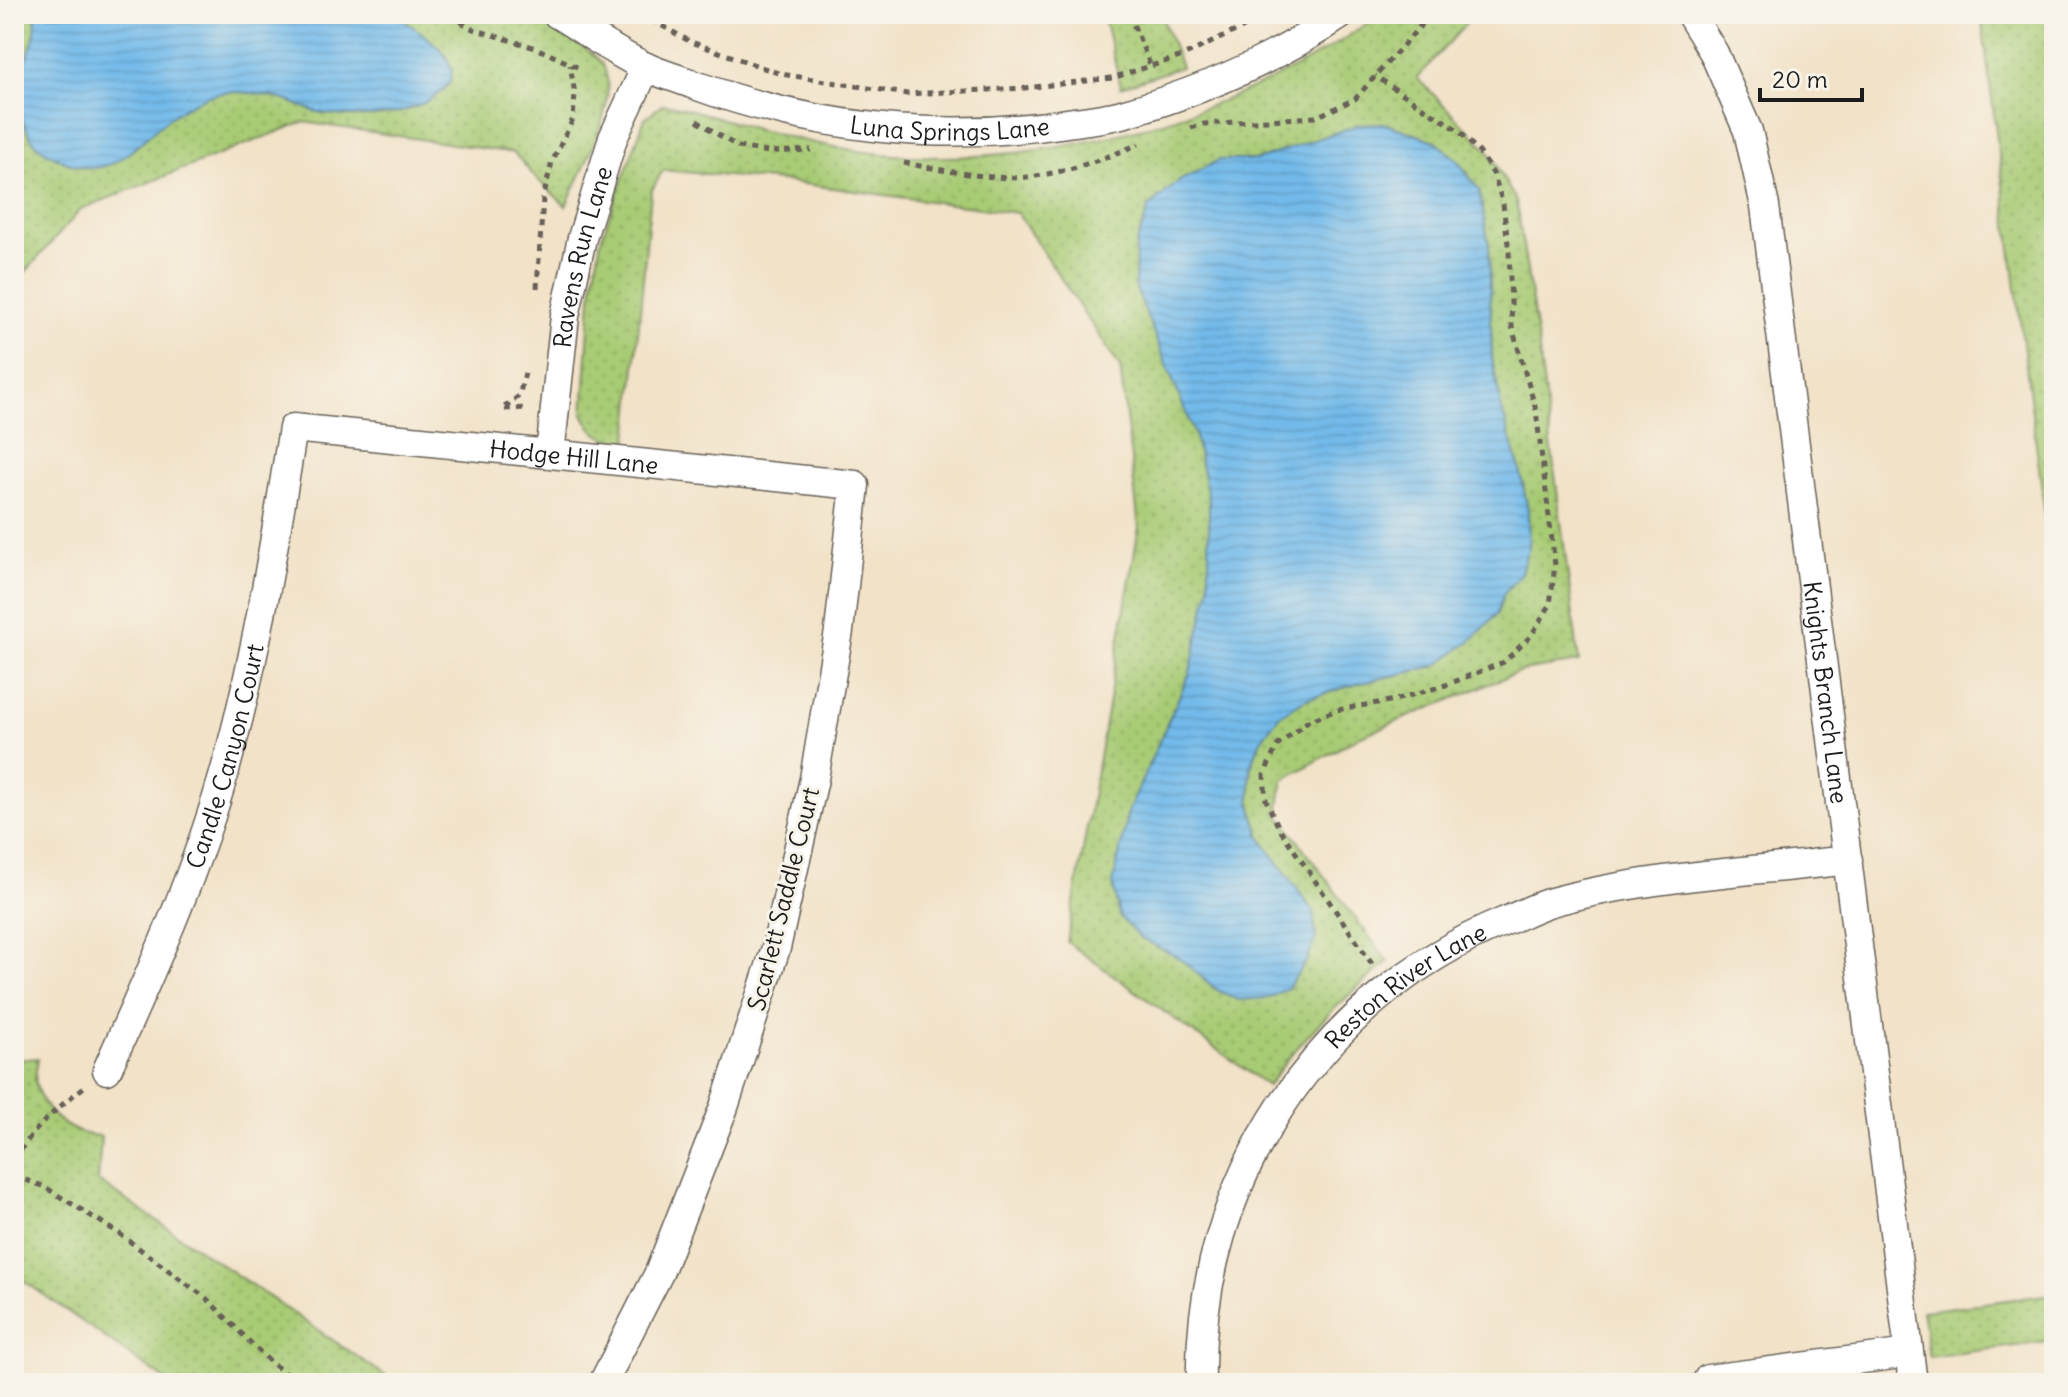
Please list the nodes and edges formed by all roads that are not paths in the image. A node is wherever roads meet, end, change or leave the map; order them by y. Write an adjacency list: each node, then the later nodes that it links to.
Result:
1 (557, 14): 4 (street, Luna Springs Lane)
2 (1342, 14): 4 (street, Luna Springs Lane)
3 (1690, 14): 8 (street, Knights Branch Lane)
4 (646, 67): 6 (street, Ravens Run Lane)
5 (293, 428): 6 (street, Hodge Hill Lane); 9 (street, Candle Canyon Court)
6 (550, 454): 7 (street, Hodge Hill Lane)
7 (855, 485): 12 (street, Scarlett Saddle Court)
8 (1848, 860): 10 (street, Knights Branch Lane); 13 (street, Reston River Lane)
9 (107, 1070)
10 (1909, 1353): 11 (street); 14 (street, Knights Branch Lane)
11 (1708, 1379)
12 (603, 1383)
13 (1201, 1383)
14 (1913, 1383)

